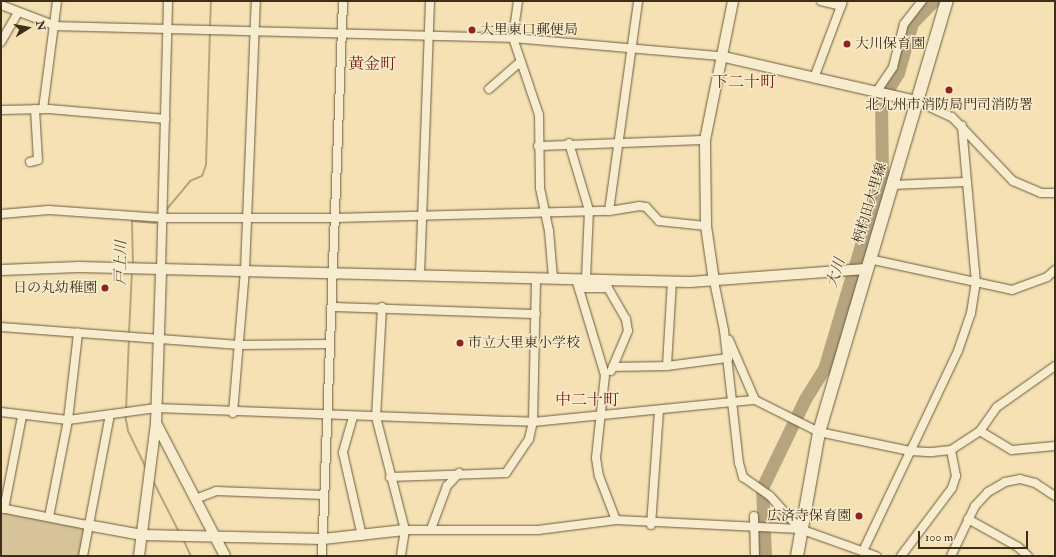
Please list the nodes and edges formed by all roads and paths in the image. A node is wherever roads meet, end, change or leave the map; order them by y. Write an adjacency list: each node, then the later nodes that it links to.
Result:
1 (57, 1): 15 (street)
2 (168, 1): 16 (street)
3 (256, 1): 17 (street)
4 (343, 1): 18 (street)
5 (430, 1): 19 (street)
6 (518, 1): 20 (street)
7 (638, 1): 22 (street)
8 (733, 1): 23 (street)
9 (821, 1): 12 (street)
10 (922, 1): 27 (street)
11 (947, 1): 28 (main road, 柄杓田大里線)
12 (842, 4): 25 (street)
13 (1, 5): 14 (street)
14 (18, 13): 15 (street); 21 (street)
15 (56, 26): 16 (street); 29 (street)
16 (168, 29): 17 (street); 31 (street)
17 (255, 33): 18 (street); 47 (street)
18 (343, 35): 19 (street); 48 (street)
19 (428, 38): 20 (street); 45 (street)
20 (513, 38): 22 (street); 24 (street)
21 (1, 42)
22 (630, 46): 23 (street); 34 (street)
23 (720, 56): 25 (street); 33 (street)
24 (519, 62): 26 (street); 36 (street)
25 (814, 78): 27 (street)
26 (489, 89)
27 (878, 91): 28 (street)
28 (917, 101): 32 (street); 39 (main road, 柄杓田大里線)
29 (39, 109): 30 (street); 31 (street); 37 (street)
30 (1, 110)
31 (166, 119): 46 (street)
32 (962, 126): 38 (street); 40 (street)
33 (705, 140): 34 (street); 49 (street)
34 (616, 142): 35 (street); 43 (street)
35 (570, 143): 36 (street); 41 (street)
36 (538, 146): 42 (street)
37 (30, 162)
38 (966, 182): 39 (street); 62 (street)
39 (891, 185): 50 (main road, 柄杓田大里線)
40 (1055, 193)
41 (589, 210): 42 (street); 43 (street); 60 (street)
42 (546, 211): 45 (street); 58 (street)
43 (609, 211): 49 (street)
44 (1, 214): 46 (street)
45 (422, 215): 48 (street); 56 (street)
46 (162, 218): 47 (street); 51 (street)
47 (247, 218): 48 (street); 53 (street)
48 (334, 218): 55 (street)
49 (706, 226): 59 (street)
50 (867, 264): 59 (street); 62 (street); 93 (main road, 柄杓田大里線)
51 (161, 269): 52 (street); 53 (street); 69 (street)
52 (1, 270)
53 (245, 270): 55 (street); 71 (street)
54 (1055, 270): 62 (street)
55 (332, 272): 56 (street); 63 (street)
56 (420, 274): 57 (street)
57 (536, 278): 58 (street); 65 (street)
58 (553, 278): 60 (street)
59 (714, 281): 61 (street); 67 (street)
60 (580, 282): 61 (street); 75 (street); 76 (street)
61 (672, 282): 73 (street)
62 (976, 283): 96 (street)
63 (332, 307): 64 (street); 70 (street)
64 (382, 307): 65 (street); 88 (street)
65 (536, 314): 90 (street)
66 (1, 327): 68 (street)
67 (724, 330): 72 (street); 77 (street)
68 (78, 333): 69 (street); 89 (street)
69 (158, 338): 71 (street); 79 (street)
70 (330, 344): 71 (street); 85 (street)
71 (239, 345): 82 (street)
72 (728, 358): 73 (street); 78 (street)
73 (666, 366): 75 (street)
74 (1055, 366): 92 (street)
75 (613, 367): 76 (street)
76 (605, 381): 83 (street)
77 (755, 400): 78 (street); 93 (street)
78 (734, 402): 80 (street); 111 (street)
79 (156, 408): 82 (street); 84 (street); 91 (street)
80 (659, 410): 83 (street); 108 (street)
81 (1, 412): 86 (street)
82 (233, 413): 85 (street)
83 (603, 414): 90 (street); 106 (street)
84 (110, 415): 89 (street); 107 (street)
85 (327, 415): 87 (street); 99 (street)
86 (22, 416): 89 (street); 102 (street)
87 (353, 416): 88 (street); 115 (street)
88 (376, 417): 90 (street); 98 (street)
89 (68, 420): 104 (street)
90 (533, 422): 97 (street)
91 (156, 423): 101 (street); 113 (street)
92 (980, 431): 94 (street); 95 (street)
93 (819, 432): 96 (street); 111 (main road, 柄杓田大里線)
94 (1055, 446)
95 (951, 450): 96 (street); 126 (street)
96 (910, 451): 117 (street)
97 (459, 473): 98 (street); 110 (street)
98 (390, 477): 112 (street)
99 (324, 495): 101 (street); 116 (street)
100 (1055, 496): 105 (street)
101 (198, 498): 114 (street)
102 (2, 509): 104 (street)
103 (754, 516): 109 (street)
104 (49, 517): 107 (street)
105 (968, 519): 127 (street); 128 (street)
106 (616, 520): 108 (street); 110 (street)
107 (87, 525): 113 (street); 118 (street)
108 (651, 525): 109 (street)
109 (754, 527): 111 (street); 123 (street)
110 (431, 529): 112 (street)
111 (800, 529): 117 (street); 124 (main road, 柄杓田大里線)
112 (405, 530): 115 (street); 122 (street)
113 (142, 535): 114 (street); 119 (street)
114 (216, 535): 116 (street); 120 (street)
115 (362, 536): 116 (street)
116 (323, 539): 121 (street)
117 (860, 552): 125 (street)
118 (83, 556)
119 (140, 556)
120 (225, 556)
121 (322, 556)
122 (401, 556)
123 (755, 556)
124 (797, 556)
125 (876, 556)
126 (901, 556)
127 (950, 556)
128 (1028, 556)

